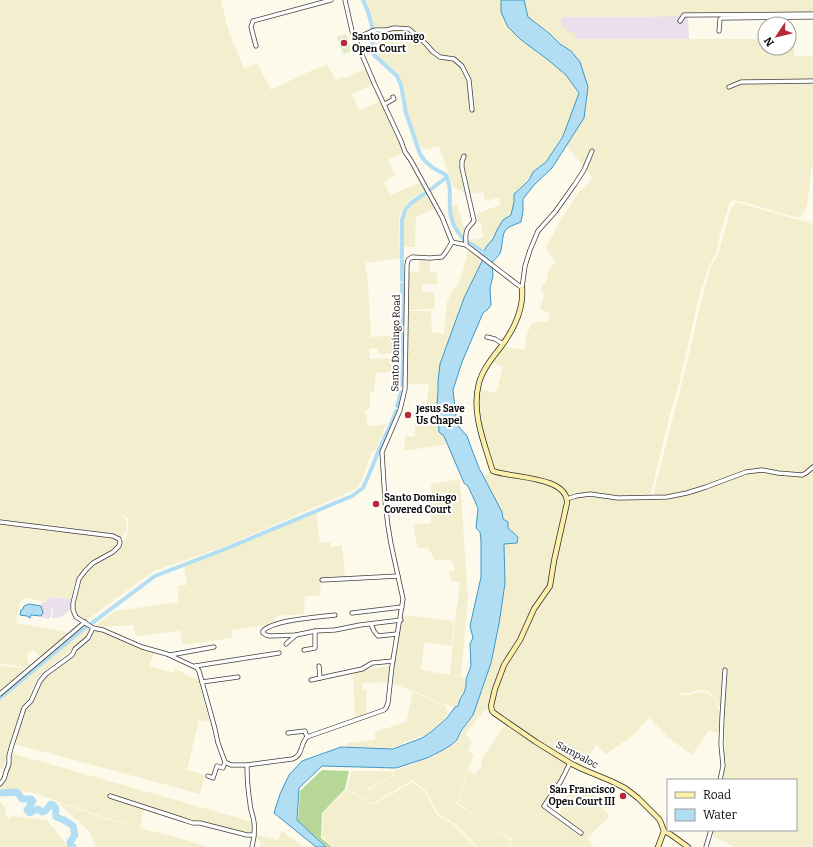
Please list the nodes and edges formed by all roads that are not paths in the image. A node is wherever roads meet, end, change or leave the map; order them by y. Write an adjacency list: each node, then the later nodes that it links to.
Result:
1 (331, 0): 7 (street)
2 (345, 0): 6 (street)
3 (813, 16): 4 (street); 5 (street)
4 (680, 22)
5 (719, 30)
6 (355, 37): 11 (street); 12 (street)
7 (256, 46)
8 (813, 81): 9 (street)
9 (729, 87)
10 (393, 97): 11 (street)
11 (385, 104): 15 (street)
12 (472, 110)
13 (592, 151): 17 (street)
14 (464, 156): 16 (street)
15 (452, 242): 16 (street); 23 (street, Santo Domingo Road)
16 (466, 245): 17 (street)
17 (522, 288): 19 (street)
18 (487, 337): 19 (street)
19 (503, 344): 21 (street)
20 (813, 467): 21 (street)
21 (567, 499): 52 (street, Sampaloc)
22 (0, 522): 29 (street)
23 (398, 576): 24 (street); 25 (street, Santo Domingo Road)
24 (322, 580)
25 (402, 608): 26 (street); 28 (street, Santo Domingo Road)
26 (352, 613)
27 (335, 615): 34 (street)
28 (400, 620): 30 (street); 33 (street, Santo Domingo Road)
29 (86, 622): 31 (street); 48 (street)
30 (371, 624): 32 (street); 33 (street)
31 (93, 627): 39 (street); 56 (street)
32 (315, 632): 34 (street); 37 (street)
33 (398, 634): 40 (street, Santo Domingo Road)
34 (296, 635): 35 (street)
35 (286, 644)
36 (214, 647): 39 (street)
37 (304, 650)
38 (279, 652): 41 (street)
39 (170, 655): 41 (street)
40 (393, 661): 45 (street); 50 (street, Santo Domingo Road)
41 (195, 666): 47 (street)
42 (319, 666): 45 (street)
43 (725, 670): 55 (street)
44 (238, 677): 47 (street)
45 (320, 678): 46 (street)
46 (312, 680)
47 (202, 682): 51 (street)
48 (0, 694)
49 (288, 733): 50 (street)
50 (307, 737): 53 (street)
51 (225, 762): 53 (street); 54 (street)
52 (570, 763): 58 (street, Sampaloc); 60 (street)
53 (247, 765): 61 (street)
54 (208, 776)
55 (720, 779)
56 (0, 784)
57 (110, 796): 61 (street)
58 (664, 831): 63 (street); 64 (street)
59 (711, 831): 65 (street)
60 (581, 833)
61 (254, 835): 62 (street)
62 (252, 847)
63 (658, 847)
64 (688, 847)
65 (706, 847)

